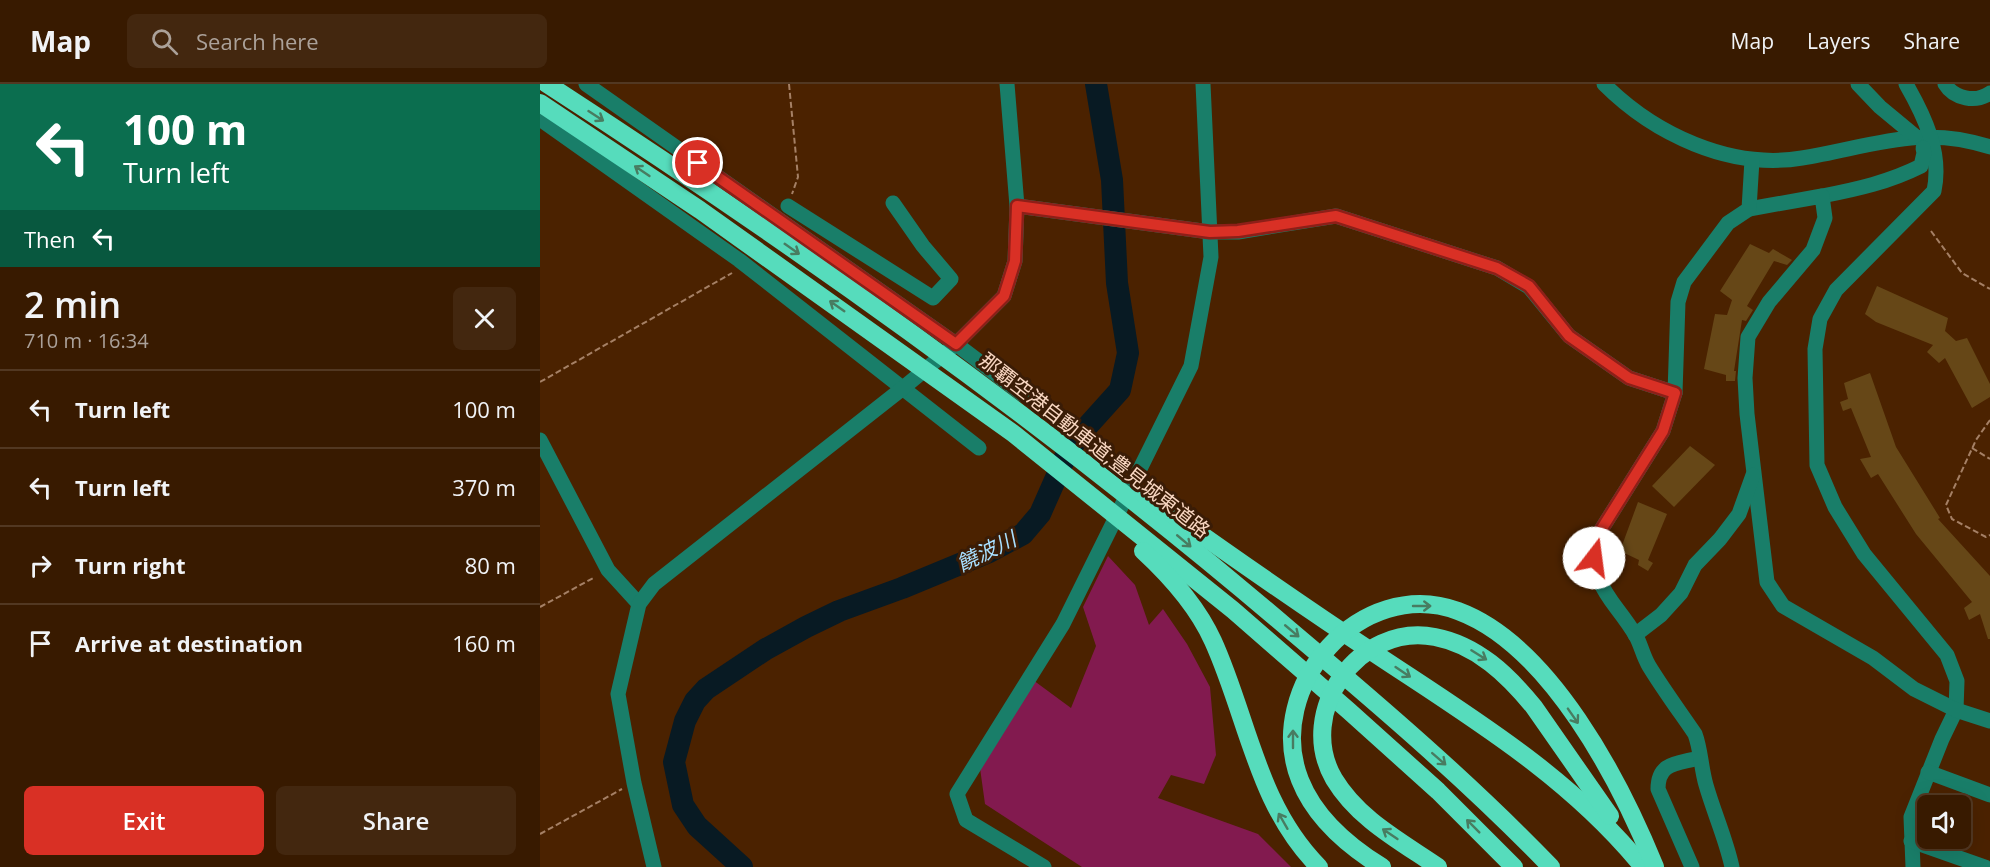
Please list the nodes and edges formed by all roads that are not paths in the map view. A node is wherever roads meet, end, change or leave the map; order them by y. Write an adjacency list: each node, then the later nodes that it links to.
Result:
1 (547, 84): 27 (highway, 那覇空港自動車道;豊見城東道路, one-way to 27)
2 (568, 84): 12 (street)
3 (586, 84): 22 (street)
4 (1007, 84): 20 (street)
5 (1203, 84): 23 (street)
6 (1604, 84): 16 (street)
7 (1858, 84): 14 (street)
8 (1906, 84): 14 (street)
9 (1945, 84): 10 (street)
10 (1990, 93)
11 (540, 103): 25 (highway, one-way to 11)
12 (540, 111)
13 (540, 119): 24 (street)
14 (1922, 140): 15 (street); 16 (street); 17 (street); 36 (street)
15 (1990, 147)
16 (1752, 160): 21 (street)
17 (1822, 196): 21 (street); 33 (street)
18 (893, 203): 19 (street)
19 (788, 206)
20 (1017, 206): 23 (street); 26 (street)
21 (1749, 209): 29 (street)
22 (773, 215): 24 (street); 26 (street)
23 (1210, 232): 29 (street); 44 (street)
24 (739, 260): 28 (street)
25 (860, 323): 45 (highway, one-way to 25); 48 (highway, one-way to 25)
26 (956, 344): 28 (street); 30 (street)
27 (961, 371): 49 (highway, 那覇空港自動車道;豊見城東道路, one-way to 49); 50 (highway, one-way to 50)
28 (903, 388): 32 (street); 34 (street)
29 (1675, 393): 35 (street)
30 (1022, 394)
31 (540, 440): 34 (street)
32 (979, 448)
33 (1755, 469): 35 (street); 36 (street)
34 (639, 604): 43 (street)
35 (1635, 635): 38 (street)
36 (1956, 710): 37 (street); 39 (street)
37 (1990, 721)
38 (1699, 758): 52 (street); 53 (street)
39 (1928, 772): 40 (street); 41 (street)
40 (1990, 795)
41 (1911, 841): 42 (street); 54 (street)
42 (1981, 866)
43 (654, 867)
44 (1044, 867)
45 (1319, 867)
46 (1382, 867): 51 (highway, one-way to 51)
47 (1438, 867): 50 (highway, one-way to 50)
48 (1514, 867)
49 (1551, 867)
50 (1644, 867)
51 (1655, 867)
52 (1692, 867)
53 (1732, 867)
54 (1913, 867)

